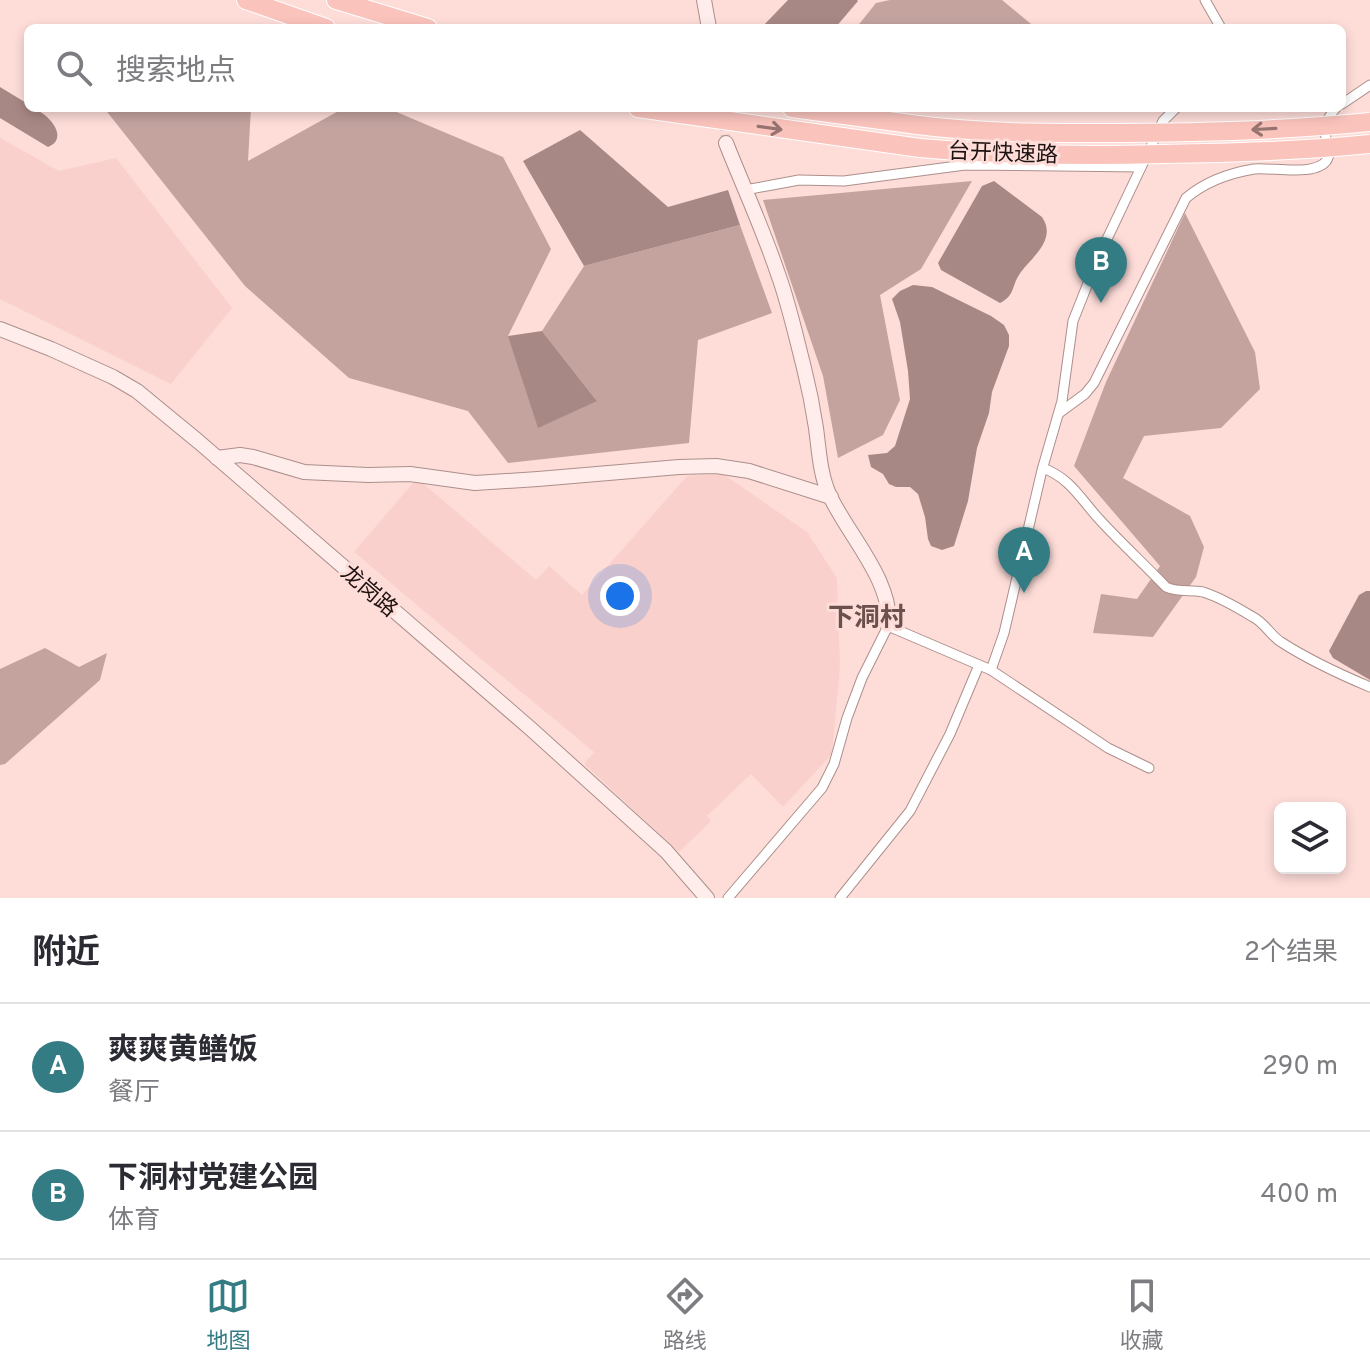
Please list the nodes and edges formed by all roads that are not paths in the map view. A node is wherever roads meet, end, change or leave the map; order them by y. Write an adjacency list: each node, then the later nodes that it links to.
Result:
1 (246, 0): 5 (highway)
2 (336, 0): 6 (highway)
3 (704, 0): 7 (street)
4 (1205, 0): 8 (street)
5 (315, 24)
6 (415, 24)
7 (708, 24)
8 (1219, 24)
9 (1370, 85): 10 (street)
10 (1346, 101)
11 (666, 112): 18 (highway, 台开快速路, one-way to 18, bridge)
12 (822, 112): 16 (highway, 台开快速路, one-way to 12, bridge)
13 (1172, 112): 19 (street)
14 (1330, 112): 20 (street)
15 (1334, 112): 20 (street)
16 (1370, 122)
17 (726, 143): 21 (street)
18 (1370, 144)
19 (1141, 167): 21 (street); 23 (street)
20 (1255, 169): 23 (street)
21 (745, 190): 26 (street)
22 (0, 329): 24 (street, 龙岗路)
23 (1059, 413): 25 (street)
24 (217, 458): 26 (street); 32 (street, 龙岗路)
25 (1043, 468): 29 (street); 30 (street)
26 (831, 497): 27 (street)
27 (888, 626): 28 (street); 33 (street)
28 (979, 665): 29 (street); 34 (street)
29 (991, 670): 31 (street)
30 (1370, 687)
31 (1149, 768)
32 (707, 898)
33 (728, 898)
34 (840, 898)

